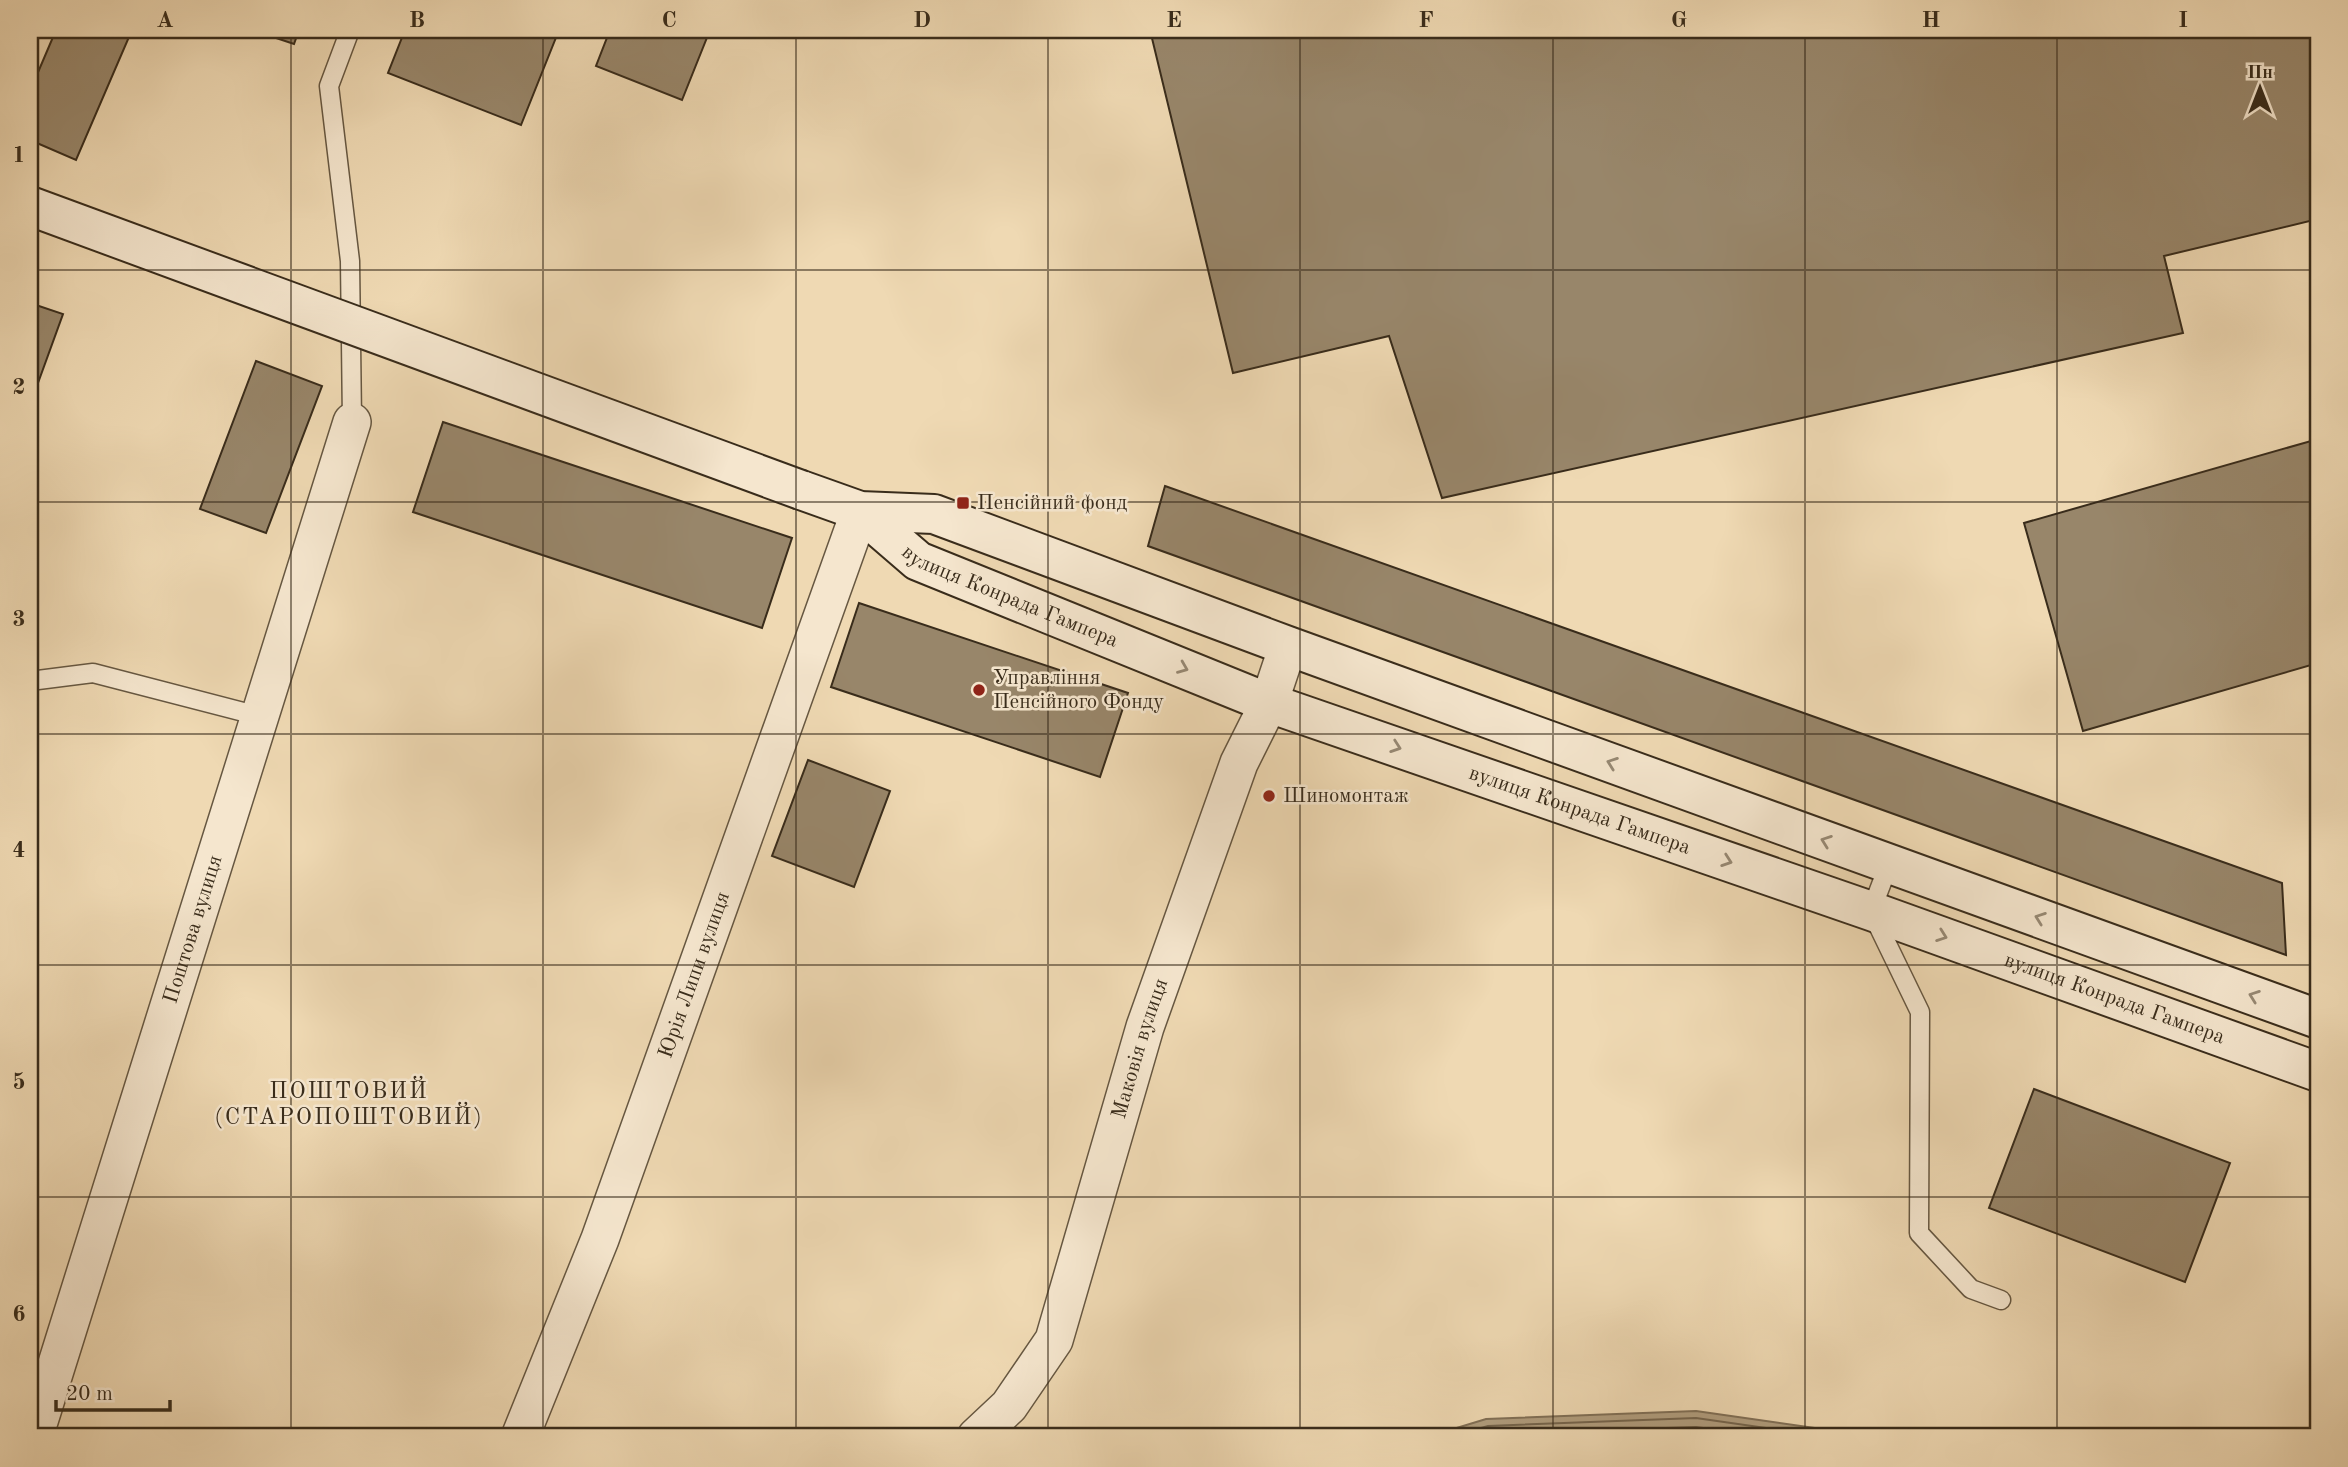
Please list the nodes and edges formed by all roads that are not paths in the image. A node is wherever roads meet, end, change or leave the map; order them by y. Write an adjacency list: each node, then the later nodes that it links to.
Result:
1 (350, 30): 3 (lane)
2 (30, 206): 4 (main road, вулиця Конрада Гампера, bridge)
3 (352, 422): 8 (street, Поштова вулиця)
4 (860, 512): 5 (main road, вулиця Конрада Гампера); 7 (main road, вулиця Конрада Гампера, one-way to 7); 15 (street, Юрія Липи вулиця)
5 (1288, 646): 7 (street, Маковія вулиця); 9 (main road, вулиця Конрада Гампера, one-way to 5)
6 (30, 681): 8 (lane)
7 (1269, 704): 10 (main road, вулиця Конрада Гампера, one-way to 10); 16 (street, Маковія вулиця)
8 (259, 716): 14 (street, Поштова вулиця)
9 (1889, 864): 10 (lane); 11 (main road, вулиця Конрада Гампера, one-way to 9)
10 (1871, 911): 12 (main road, вулиця Конрада Гампера, one-way to 12); 13 (lane)
11 (2318, 1019)
12 (2318, 1072)
13 (2001, 1300)
14 (34, 1437)
15 (520, 1437)
16 (976, 1437)

